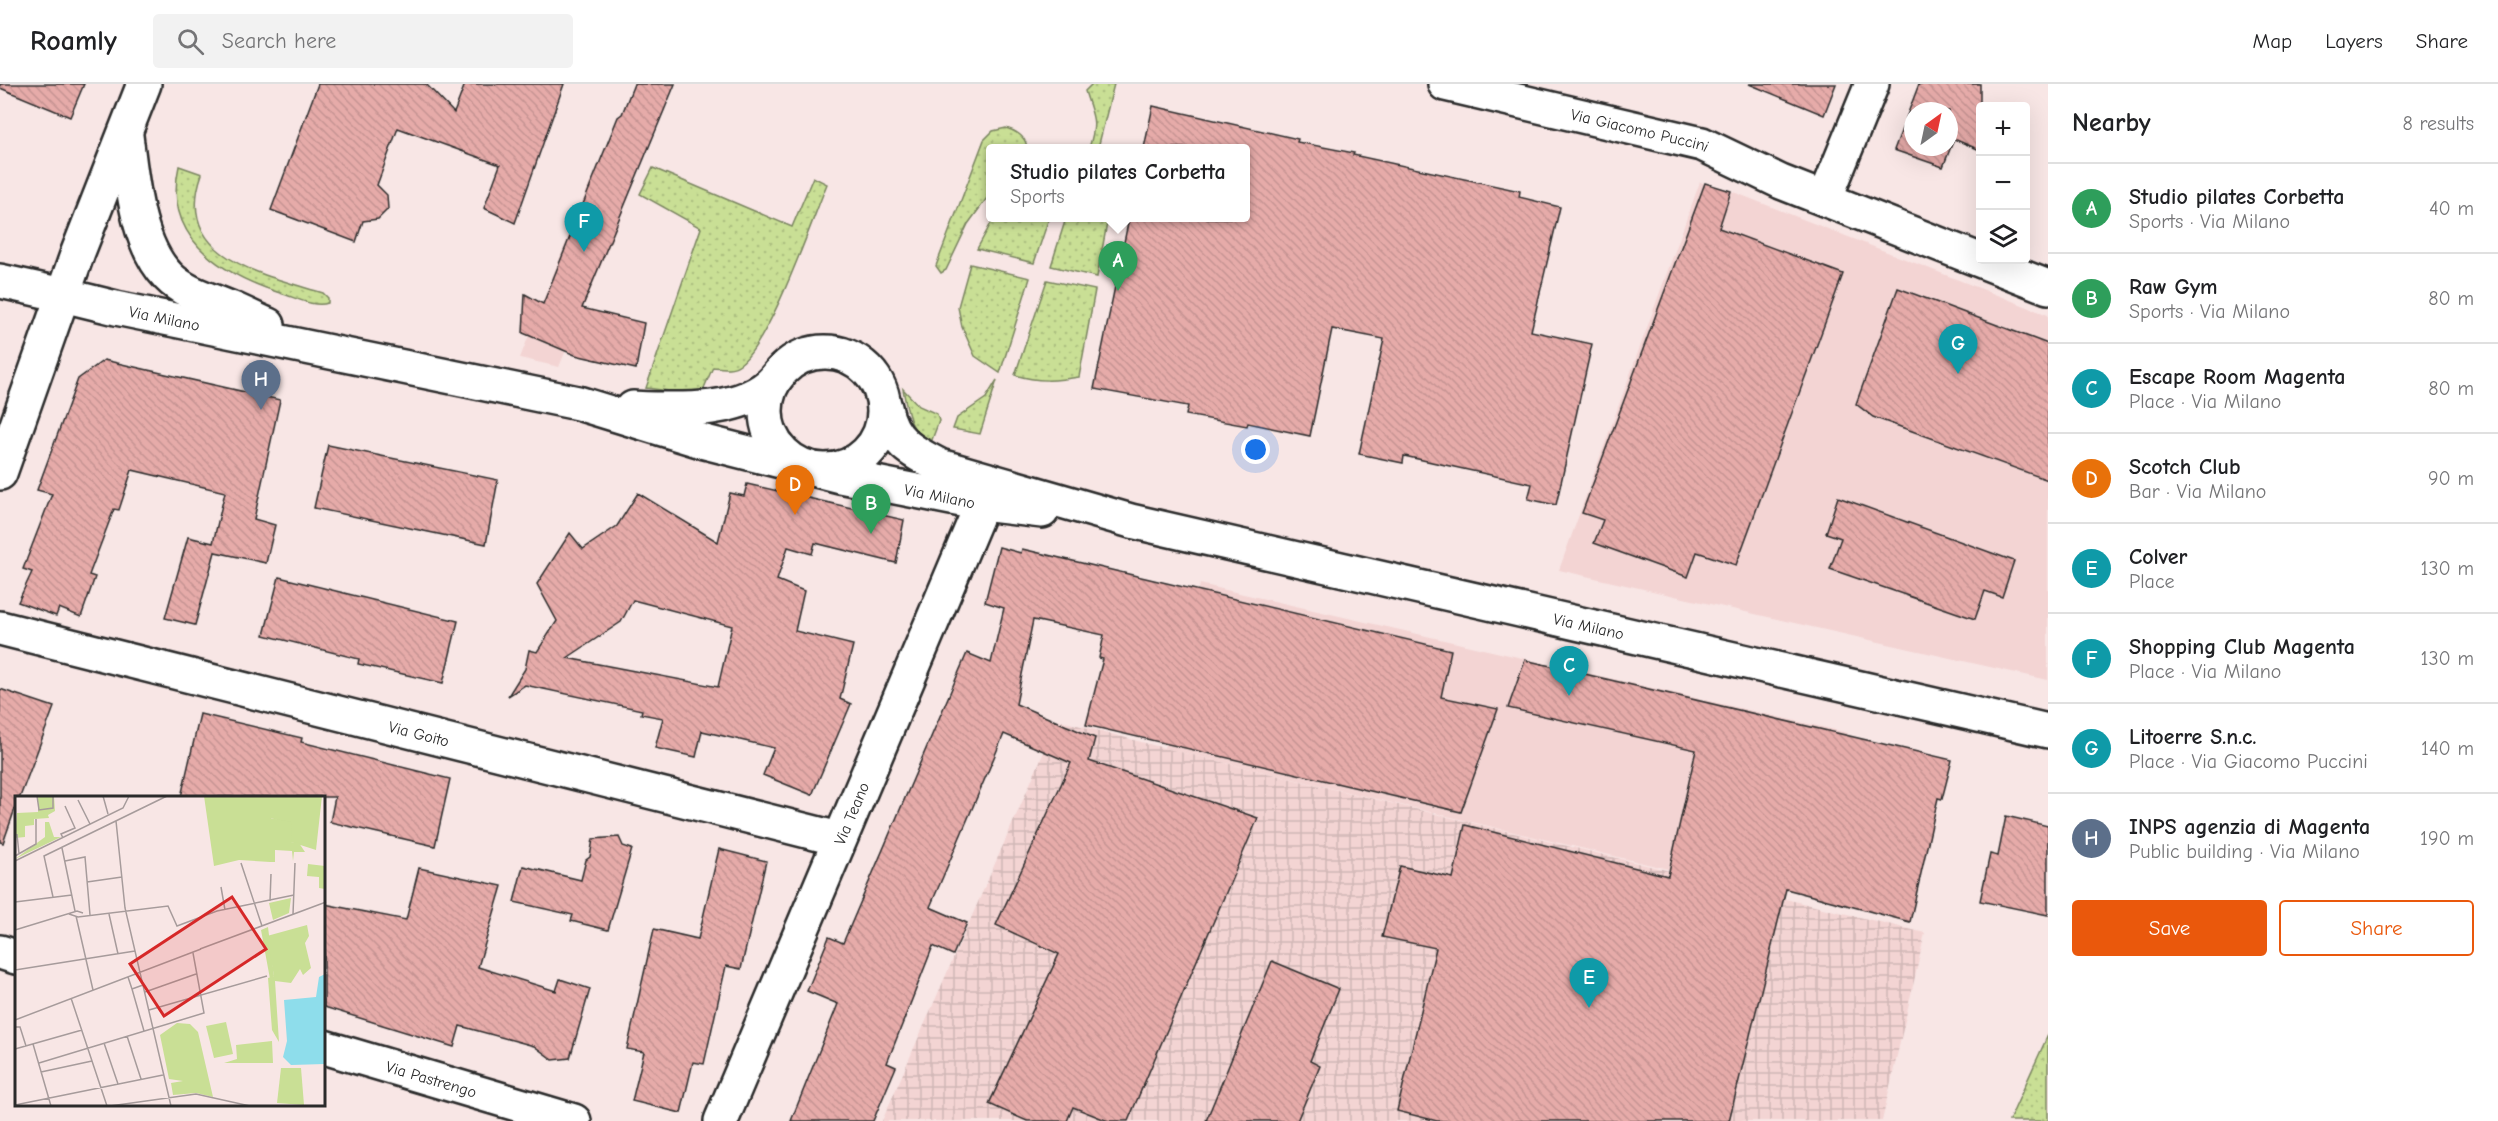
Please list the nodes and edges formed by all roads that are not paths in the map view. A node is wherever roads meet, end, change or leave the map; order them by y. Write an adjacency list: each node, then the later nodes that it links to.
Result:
1 (144, 84): 4 (street)
2 (1445, 84): 5 (street, Via Giacomo Puccini)
3 (1872, 84): 5 (street)
4 (126, 134): 8 (street); 9 (street, Via Milano)
5 (1825, 199): 7 (street, Via Giacomo Puccini)
6 (0, 281): 8 (street, Via Milano)
7 (2048, 287)
8 (63, 295): 9 (street, Via Milano); 14 (street)
9 (328, 350): 11 (street, Via Milano)
10 (776, 378): 11 (street, Via Milano); 12 (street); 13 (street)
11 (578, 403): 13 (street, Via Milano)
12 (885, 407): 13 (street); 16 (street, Via Milano)
13 (813, 469): 15 (street, Via Milano)
14 (0, 473)
15 (982, 504): 16 (street, Via Milano); 19 (street, Via Teano)
16 (1131, 521): 18 (street, Via Milano)
17 (0, 628): 19 (street, Via Goito)
18 (2048, 730)
19 (839, 839): 24 (street, Via Teano)
20 (0, 952): 21 (street)
21 (15, 957)
22 (326, 1048): 23 (street, Via Pastrengo)
23 (574, 1121)
24 (721, 1121)

